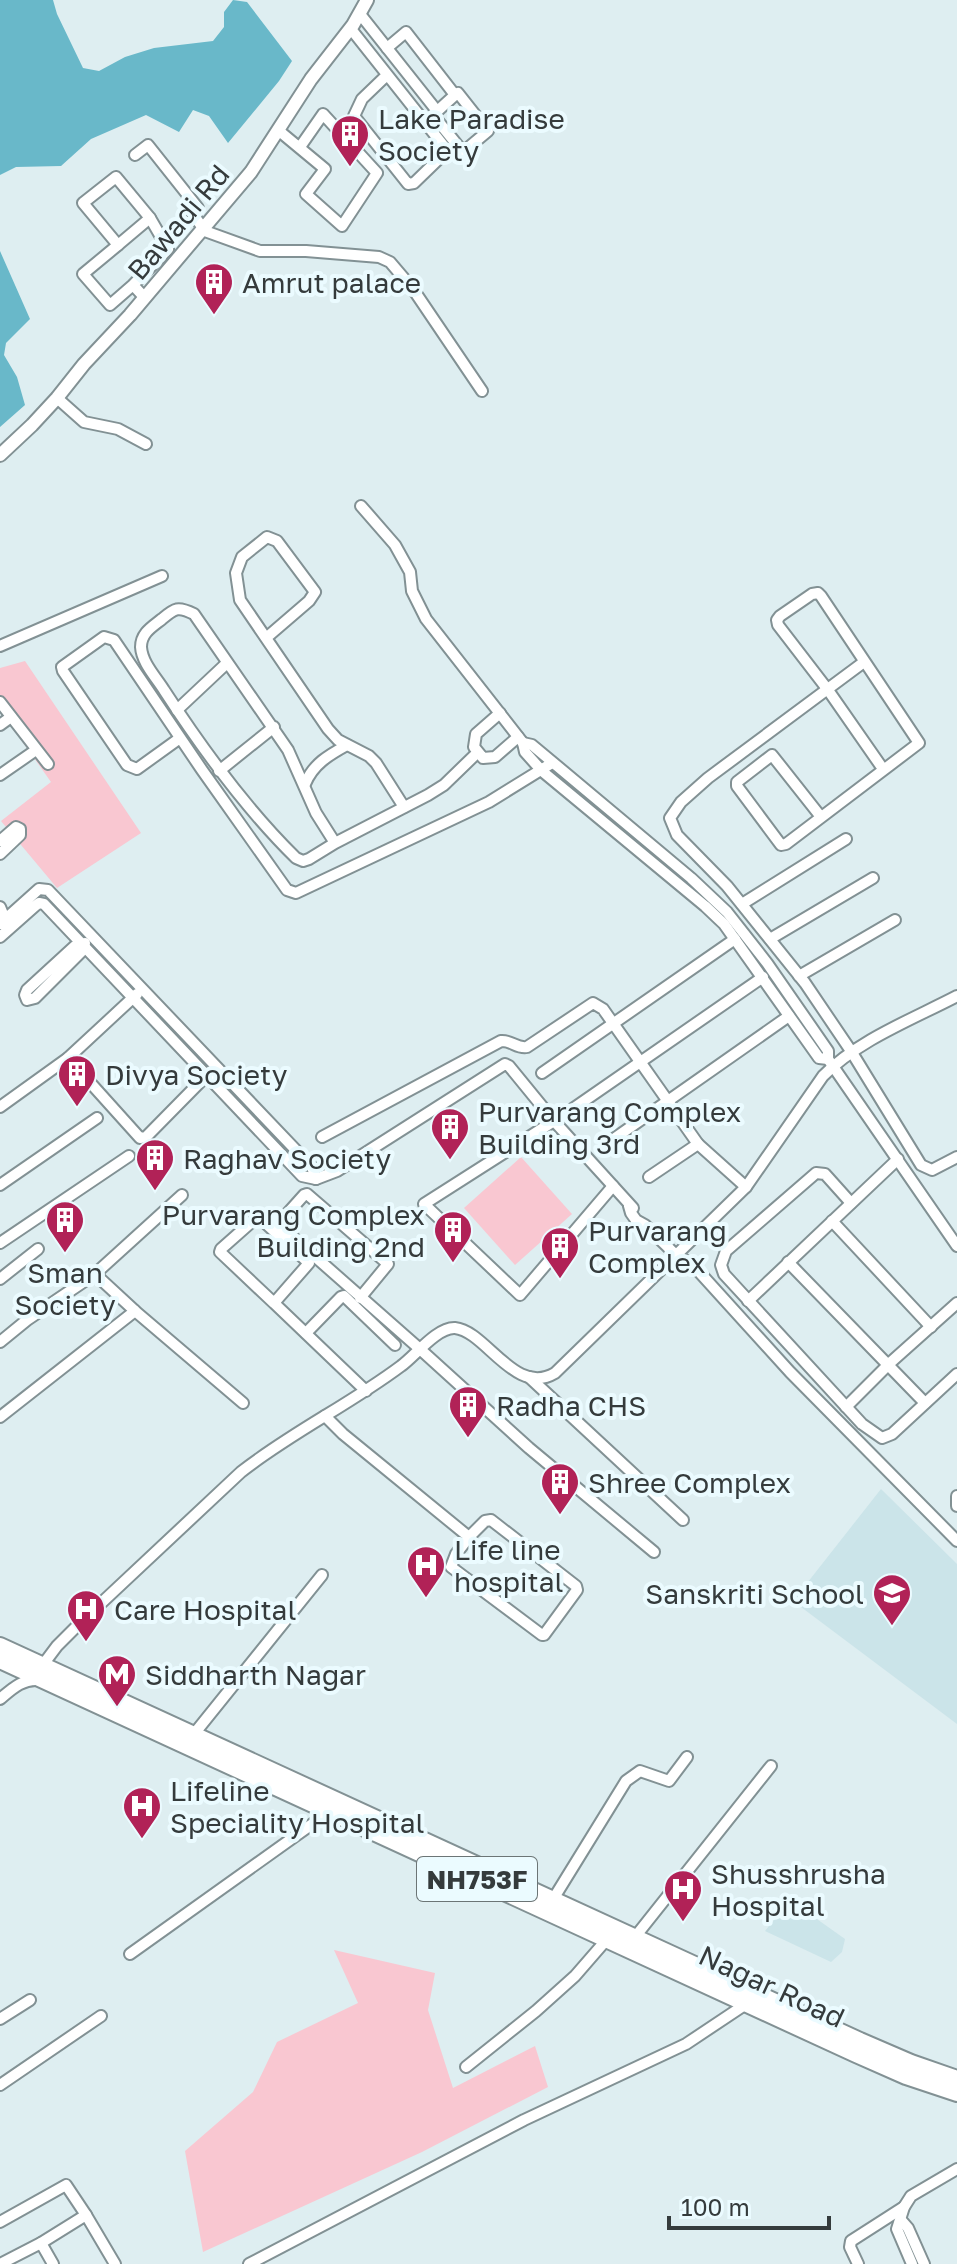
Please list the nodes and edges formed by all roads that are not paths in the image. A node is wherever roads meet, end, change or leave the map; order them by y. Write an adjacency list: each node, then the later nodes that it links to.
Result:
1 (367, 0): 2 (street, Bawadi Rd)
2 (360, 14): 3 (street, Bawadi Rd); 4 (street)
3 (351, 29): 5 (street); 8 (street, Bawadi Rd)
4 (387, 48): 6 (street); 7 (street)
5 (387, 75): 5 (street)
6 (455, 95): 7 (street); 7 (street)
7 (437, 111)
8 (278, 130): 9 (street); 12 (street, Bawadi Rd)
9 (300, 147): 9 (street)
10 (135, 155): 12 (street)
11 (150, 218): 13 (street); 13 (street); 14 (street)
12 (203, 229): 15 (street, Bawadi Rd); 16 (street)
13 (118, 245): 14 (street)
14 (133, 285): 15 (street)
15 (145, 298): 17 (street, Bawadi Rd)
16 (482, 391)
17 (57, 398): 18 (street); 19 (street, Bawadi Rd)
18 (146, 444)
19 (0, 455)
20 (361, 506): 29 (street)
21 (162, 576): 23 (street)
22 (266, 638): 22 (street); 35 (street)
23 (0, 646)
24 (864, 662): 26 (street); 26 (street); 42 (street)
25 (227, 663): 28 (street); 28 (street); 32 (street)
26 (828, 690): 36 (street); 42 (street)
27 (0, 702): 30 (street)
28 (177, 710): 43 (street)
29 (500, 713): 34 (street); 38 (street)
30 (11, 717): 31 (street); 37 (street)
31 (0, 725)
32 (274, 727): 43 (street); 46 (street)
33 (180, 738): 33 (street); 44 (street)
34 (520, 740): 38 (street); 40 (street); 44 (street)
35 (347, 745): 46 (street); 47 (street)
36 (753, 746): 39 (street); 56 (street)
37 (36, 750): 41 (street); 45 (street)
38 (477, 753): 47 (street)
39 (764, 761): 48 (street); 48 (street)
40 (552, 763): 44 (street); 73 (street)
41 (48, 764)
42 (883, 769): 48 (street)
43 (219, 771): 51 (street)
44 (542, 771): 62 (street)
45 (0, 775)
46 (305, 784): 51 (street)
47 (404, 807): 51 (street)
48 (821, 817)
49 (846, 839): 56 (street)
50 (0, 841): 52 (street)
51 (335, 843)
52 (0, 854)
53 (873, 878): 63 (street)
54 (42, 888): 55 (street); 59 (street); 60 (street)
55 (42, 903): 59 (street); 64 (street)
56 (742, 904): 63 (street)
57 (0, 907): 59 (street)
58 (895, 920): 65 (street)
59 (4, 922): 61 (street)
60 (92, 936): 64 (street); 67 (street)
61 (0, 937)
62 (735, 939): 66 (street); 70 (street)
63 (770, 939): 65 (street)
64 (84, 945): 64 (street); 67 (street)
65 (799, 976): 71 (street)
66 (763, 977): 69 (street); 74 (street)
67 (138, 993): 72 (street); 76 (street)
68 (957, 996): 71 (street)
69 (789, 1016): 73 (street); 77 (street)
70 (614, 1025): 74 (street); 75 (street); 82 (street)
71 (851, 1051): 73 (street); 88 (street)
72 (68, 1058): 76 (street); 78 (street)
73 (831, 1062): 89 (street); 94 (street)
74 (639, 1063): 77 (street); 79 (street)
75 (542, 1073)
76 (215, 1077): 85 (street); 86 (street)
77 (669, 1101): 83 (street); 84 (street)
78 (0, 1107)
79 (571, 1110)
80 (97, 1118): 92 (street)
81 (554, 1121): 91 (street); 93 (street); 93 (street)
82 (322, 1137)
83 (615, 1138)
84 (698, 1144): 90 (street); 94 (street)
85 (291, 1146): 86 (street); 91 (street)
86 (282, 1154): 91 (street)
87 (129, 1156): 98 (street)
88 (957, 1157)
89 (898, 1159): 96 (street); 99 (street)
90 (649, 1177)
91 (316, 1179)
92 (0, 1185)
93 (613, 1186): 101 (street)
94 (746, 1187): 101 (street)
95 (182, 1195): 103 (street)
96 (851, 1203): 97 (street); 106 (street)
97 (832, 1221): 102 (street); 110 (street)
98 (0, 1243)
99 (957, 1246)
100 (38, 1249): 104 (street)
101 (677, 1256): 117 (street); 128 (street)
102 (788, 1262): 106 (street); 115 (street)
103 (95, 1274): 109 (street); 112 (street)
104 (0, 1279)
105 (360, 1298): 105 (street); 114 (street)
106 (748, 1301): 121 (street)
107 (274, 1303): 107 (street); 111 (street)
108 (957, 1303): 110 (street)
109 (135, 1311): 119 (street); 123 (street)
110 (931, 1327): 115 (street)
111 (306, 1333): 113 (street); 118 (street)
112 (0, 1342)
113 (395, 1345)
114 (421, 1350): 117 (street); 118 (street); 129 (street)
115 (888, 1365): 120 (street); 121 (street)
116 (957, 1374): 120 (street)
117 (529, 1377): 126 (street)
118 (366, 1391): 122 (street)
119 (243, 1403)
120 (925, 1403): 121 (street)
121 (846, 1407)
122 (325, 1416): 127 (street); 133 (street)
123 (0, 1417)
124 (957, 1496): 125 (street)
125 (957, 1506)
126 (683, 1520)
127 (469, 1537): 127 (street)
128 (957, 1541)
129 (654, 1552)
130 (322, 1575): 136 (street)
131 (0, 1646): 133 (highway, Nagar Road / NH753F)
132 (0, 1660): 133 (highway, Nagar Road / NH753F)
133 (43, 1673): 134 (street); 135 (highway, Nagar Road / NH753F)
134 (0, 1699)
135 (169, 1731): 136 (highway, Nagar Road / NH753F); 139 (highway, Nagar Road / NH753F)
136 (194, 1734): 140 (highway, Nagar Road / NH753F)
137 (687, 1757): 140 (street)
138 (771, 1766): 141 (street)
139 (329, 1812): 142 (highway, Nagar Road / NH753F); 143 (street)
140 (552, 1901): 141 (highway, Nagar Road / NH753F)
141 (635, 1937): 149 (highway, Nagar Road / NH753F)
142 (608, 1938): 145 (highway, Nagar Road / NH753F); 148 (street)
143 (130, 1954)
144 (30, 2000): 147 (street)
145 (746, 2004): 151 (highway, Nagar Road / NH753F); 161 (street)
146 (101, 2016): 150 (street)
147 (0, 2019)
148 (466, 2067)
149 (957, 2079)
150 (0, 2085)
151 (957, 2093)
152 (957, 2169): 153 (street)
153 (904, 2207): 155 (street); 162 (street)
154 (86, 2215): 156 (street); 157 (street); 160 (street)
155 (901, 2220): 163 (street); 164 (street)
156 (0, 2222)
157 (41, 2243): 158 (street); 159 (street)
158 (0, 2264)
159 (53, 2264)
160 (115, 2264)
161 (249, 2264)
162 (858, 2264)
163 (912, 2264)
164 (924, 2264)

